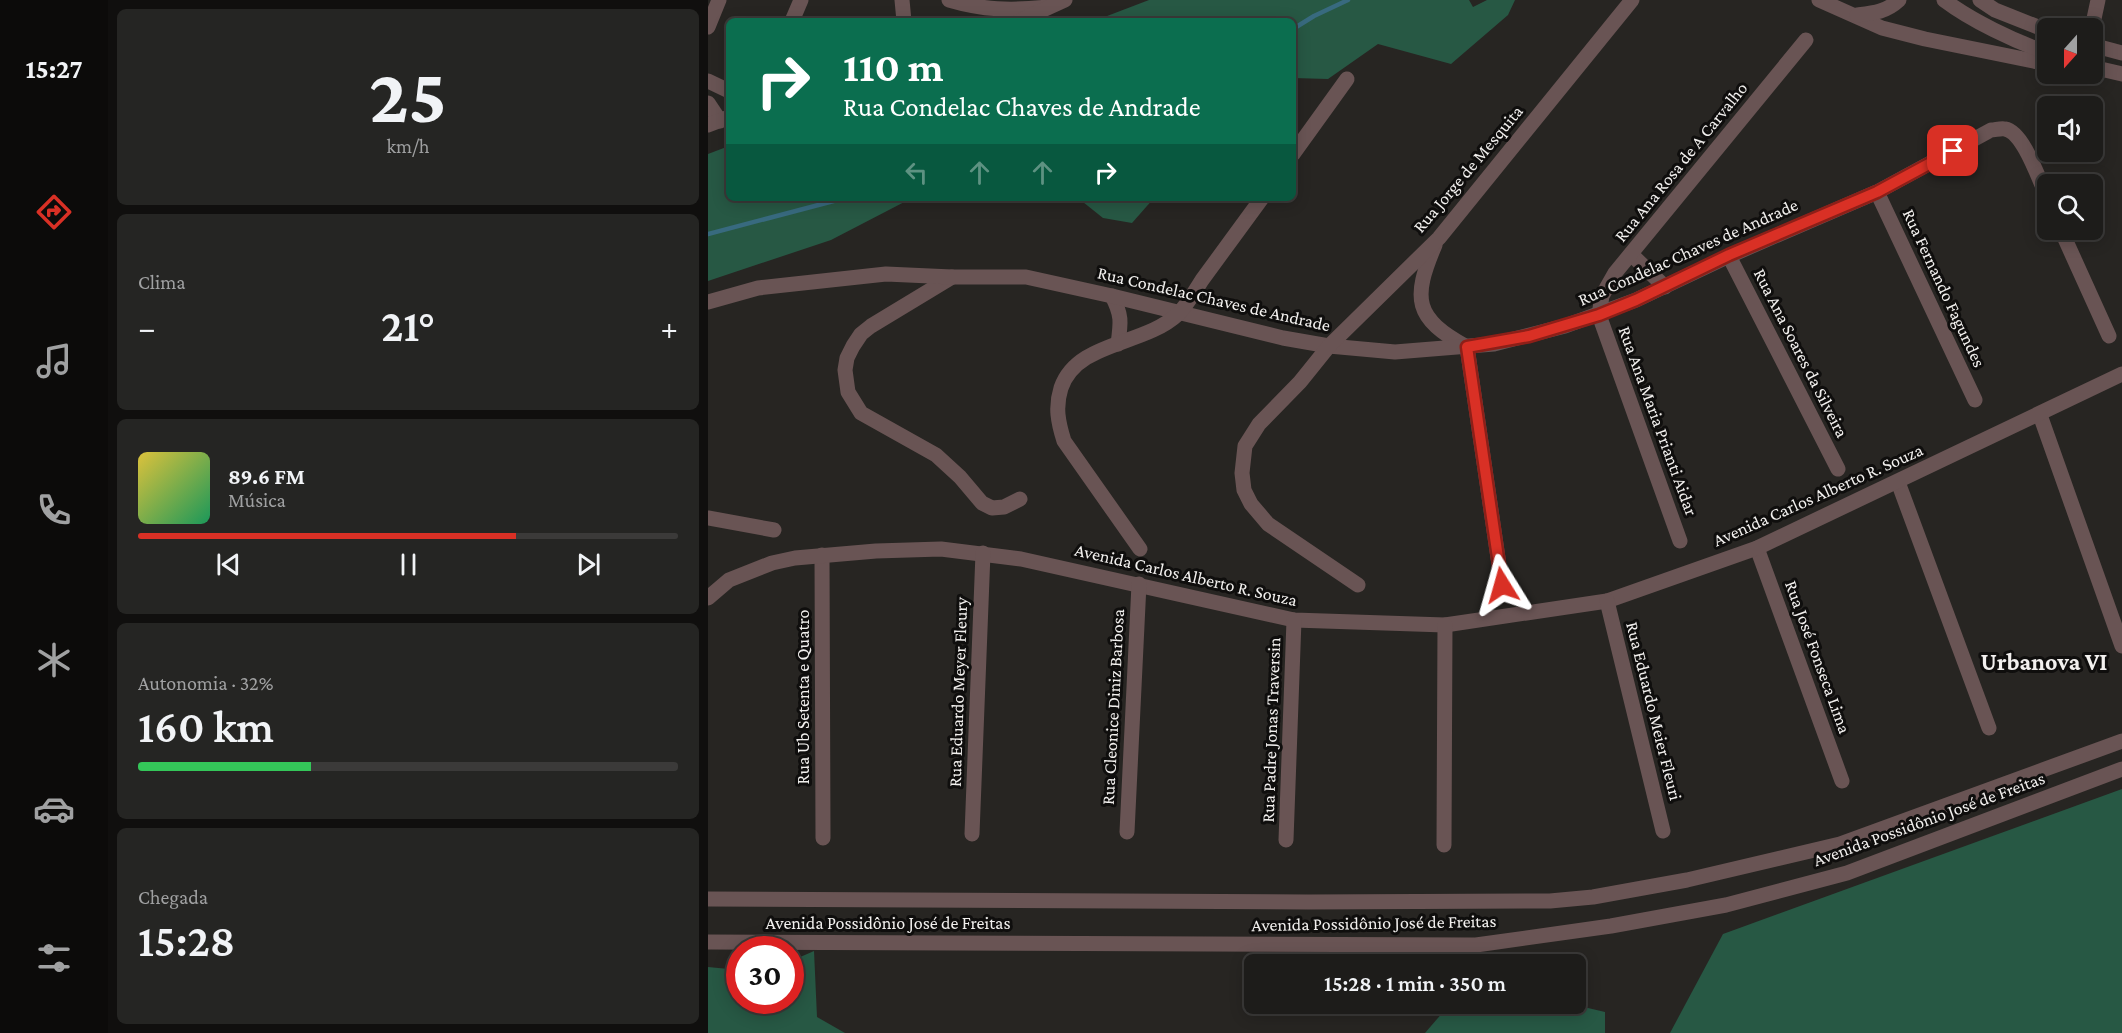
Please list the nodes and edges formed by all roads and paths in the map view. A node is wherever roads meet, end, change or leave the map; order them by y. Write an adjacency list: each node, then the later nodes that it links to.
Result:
1 (719, 0): 20 (street)
2 (801, 0): 15 (street)
3 (902, 0): 16 (street)
4 (949, 0): 13 (street)
5 (1065, 0): 12 (street)
6 (1819, 0): 14 (street)
7 (1899, 0): 14 (street)
8 (1944, 0): 23 (street)
9 (1980, 0): 21 (street)
10 (2098, 0): 19 (street)
11 (1628, 2): 38 (street, Rua Jorge de Mesquita)
12 (1047, 7): 13 (street); 18 (street)
13 (1003, 10): 17 (street)
14 (1854, 15): 26 (street)
15 (793, 18)
16 (904, 18)
17 (991, 18)
18 (1025, 18)
19 (2094, 18)
20 (708, 27)
21 (2037, 27)
22 (1806, 40): 40 (street, Rua Ana Rosa de A Carvalho)
23 (2037, 48)
24 (2103, 48): 25 (street)
25 (2122, 53)
26 (2037, 62)
27 (2103, 70): 28 (street)
28 (2122, 74)
29 (1347, 79): 34 (street)
30 (708, 81): 31 (street)
31 (726, 89)
32 (708, 103): 33 (street)
33 (719, 121)
34 (1296, 150)
35 (2037, 175): 36 (street, Rua Condelac Chaves de Andrade)
36 (1877, 192): 41 (street, Rua Condelac Chaves de Andrade); 53 (street, Rua Fernando Fagundes)
37 (1260, 201): 46 (street)
38 (1439, 237): 50 (street, Rua Jorge de Mesquita); 51 (street)
39 (2066, 240): 48 (street)
40 (1631, 254): 43 (street); 47 (street, Rua Ana Rosa de A Carvalho)
41 (1729, 255): 43 (street, Rua Condelac Chaves de Andrade); 55 (street, Rua Ana Soares da Silveira)
42 (952, 277): 44 (street, Rua Condelac Chaves de Andrade); 45 (street, Rua Condelac Chaves de Andrade); 57 (street)
43 (1665, 286): 47 (street, Rua Condelac Chaves de Andrade)
44 (1112, 296): 46 (street, Rua Condelac Chaves de Andrade); 49 (street)
45 (708, 302)
46 (1178, 314): 49 (street); 50 (street, Rua Condelac Chaves de Andrade)
47 (1599, 315): 51 (street, Rua Condelac Chaves de Andrade); 60 (street, Rua Ana Maria Prianti Aidar)
48 (2109, 336)
49 (1118, 344): 62 (street)
50 (1329, 346): 51 (street, Rua Condelac Chaves de Andrade); 66 (street, Rua Jorge de Mesquita)
51 (1467, 347): 67 (street)
52 (2122, 374): 54 (street, Avenida Carlos Alberto R. Souza)
53 (1976, 400)
54 (2040, 415): 56 (street, Avenida Carlos Alberto R. Souza); 72 (street)
55 (1838, 469)
56 (1898, 482): 61 (street, Avenida Carlos Alberto R. Souza); 73 (street)
57 (1020, 500)
58 (708, 518): 59 (street)
59 (774, 530)
60 (1680, 541)
61 (1757, 548): 69 (street, Avenida Carlos Alberto R. Souza); 76 (street, Rua José Fonseca Lima)
62 (1140, 549)
63 (983, 553): 64 (street, Avenida Carlos Alberto R. Souza); 65 (street, Avenida Carlos Alberto R. Souza); 79 (street, Rua Eduardo Meyer Fleury)
64 (822, 555): 68 (street, Avenida Carlos Alberto R. Souza); 80 (street, Rua Ub Setenta e Quatro)
65 (1139, 584): 70 (street, Avenida Carlos Alberto R. Souza); 78 (street, Rua Cleonice Diniz Barbosa)
66 (1358, 585)
67 (1502, 585)
68 (708, 598)
69 (1607, 601): 71 (street, Avenida Carlos Alberto R. Souza); 77 (street, Rua Eduardo Meier Fleuri)
70 (1294, 620): 71 (street, Avenida Carlos Alberto R. Souza); 81 (street, Rua Padre Jonas Traversin)
71 (1445, 625): 82 (street)
72 (2122, 646)
73 (1989, 728)
74 (2122, 741): 83 (street, Avenida Possidônio José de Freitas)
75 (2122, 770): 84 (street, Avenida Possidônio José de Freitas)
76 (1842, 781)
77 (1664, 831)
78 (1127, 832)
79 (972, 834)
80 (823, 838)
81 (1286, 840)
82 (1444, 845)
83 (708, 899)
84 (708, 942)

